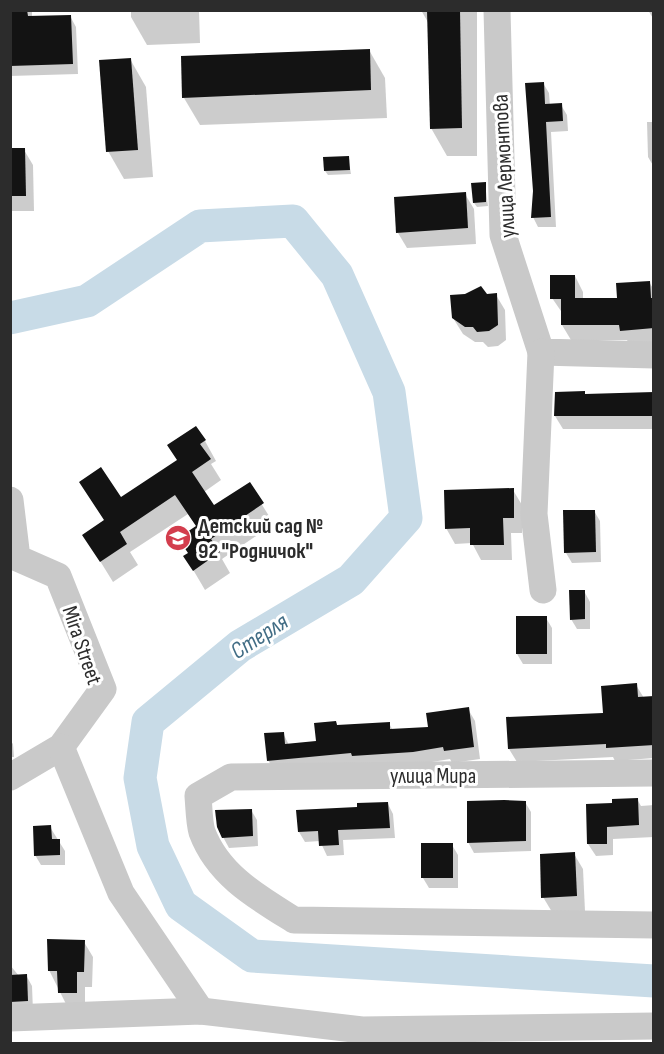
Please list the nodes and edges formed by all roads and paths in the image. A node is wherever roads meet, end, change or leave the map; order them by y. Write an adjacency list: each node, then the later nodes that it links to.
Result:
1 (497, 10): 2 (street, улица Лермонтова)
2 (541, 352): 3 (street); 5 (street, улица Лермонтова)
3 (654, 356)
4 (10, 500): 6 (street, Mira Street)
5 (543, 590)
6 (61, 747): 8 (street, Mira Street); 10 (street)
7 (654, 773): 9 (street, улица Мира)
8 (10, 777)
9 (654, 925)
10 (201, 1011): 11 (street); 12 (street)
11 (10, 1018)
12 (654, 1026)

